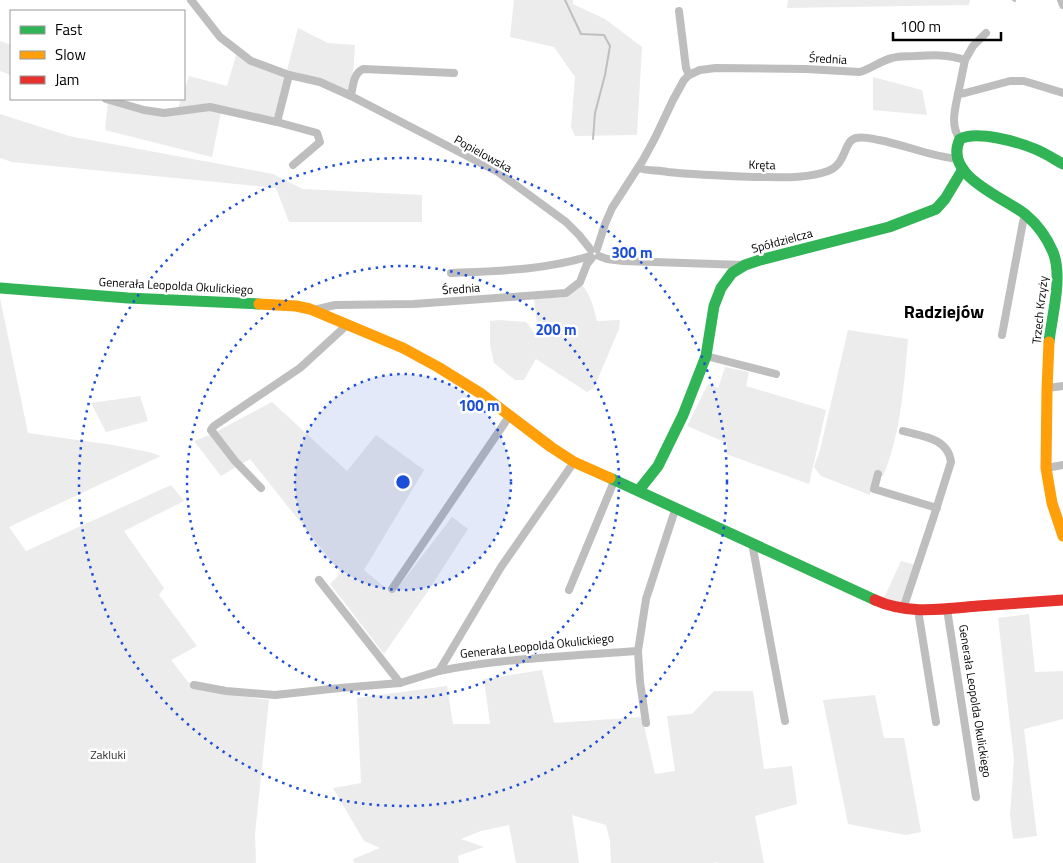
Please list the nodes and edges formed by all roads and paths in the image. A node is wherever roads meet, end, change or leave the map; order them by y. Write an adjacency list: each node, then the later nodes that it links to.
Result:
1 (191, 0): 8 (street, Popielowska)
2 (1061, 0): 3 (street)
3 (1063, 5)
4 (679, 11): 9 (street)
5 (986, 32): 6 (street)
6 (965, 60): 9 (street, Średnia); 11 (street)
7 (454, 74): 12 (street)
8 (289, 75): 12 (street, Popielowska); 14 (street)
9 (688, 75): 19 (street)
10 (1063, 93): 11 (street)
11 (958, 94): 15 (street)
12 (351, 96): 21 (street, Popielowska)
13 (109, 100): 14 (street)
14 (277, 122): 18 (street)
15 (960, 139): 16 (street); 17 (street)
16 (960, 164): 19 (street, Kręta); 20 (street, Trzech Krzyży); 22 (street, Spółdzielcza)
17 (1063, 164)
18 (293, 165)
19 (638, 168): 21 (street)
20 (1026, 215): 23 (street, Trzech Krzyży); 28 (street)
21 (594, 254): 22 (street); 24 (street, Średnia); 26 (street, Średnia)
22 (744, 265): 29 (street, Spółdzielcza)
23 (1060, 272): 32 (street, Trzech Krzyży)
24 (451, 273)
25 (0, 288): 26 (street, Generała Leopolda Okulickiego)
26 (314, 310): 27 (street, Generała Leopolda Okulickiego)
27 (348, 324): 33 (street, Generała Leopolda Okulickiego); 40 (street)
28 (1002, 335)
29 (706, 356): 30 (street); 41 (street, Spółdzielcza)
30 (776, 374)
31 (1063, 386): 32 (street)
32 (1048, 388): 37 (street, Trzech Krzyży)
33 (510, 415): 35 (street, Generała Leopolda Okulickiego); 47 (street)
34 (903, 431): 43 (street)
35 (574, 462): 39 (street, Generała Leopolda Okulickiego); 54 (street, Generała Leopolda Okulickiego)
36 (1063, 465): 37 (street)
37 (1046, 468): 44 (street, Trzech Krzyży)
38 (878, 474): 43 (street)
39 (614, 480): 41 (street, Generała Leopolda Okulickiego); 48 (street)
40 (262, 488)
41 (640, 490): 42 (street, Generała Leopolda Okulickiego)
42 (676, 507): 45 (street, Generała Leopolda Okulickiego); 53 (street)
43 (937, 508): 50 (street)
44 (1063, 536)
45 (752, 543): 50 (street, Generała Leopolda Okulickiego); 57 (street)
46 (318, 580): 55 (street)
47 (392, 589)
48 (569, 590)
49 (1063, 600): 51 (street, Generała Leopolda Okulickiego)
50 (903, 609): 52 (street, Generała Leopolda Okulickiego)
51 (947, 609): 52 (street, Generała Leopolda Okulickiego); 60 (street, Generała Leopolda Okulickiego)
52 (918, 610): 58 (street)
53 (638, 651): 54 (street, Generała Leopolda Okulickiego); 59 (street)
54 (439, 672): 55 (street, Generała Leopolda Okulickiego)
55 (400, 683): 56 (street, Generała Leopolda Okulickiego)
56 (194, 685)
57 (785, 722)
58 (936, 722)
59 (646, 723)
60 (976, 797)

